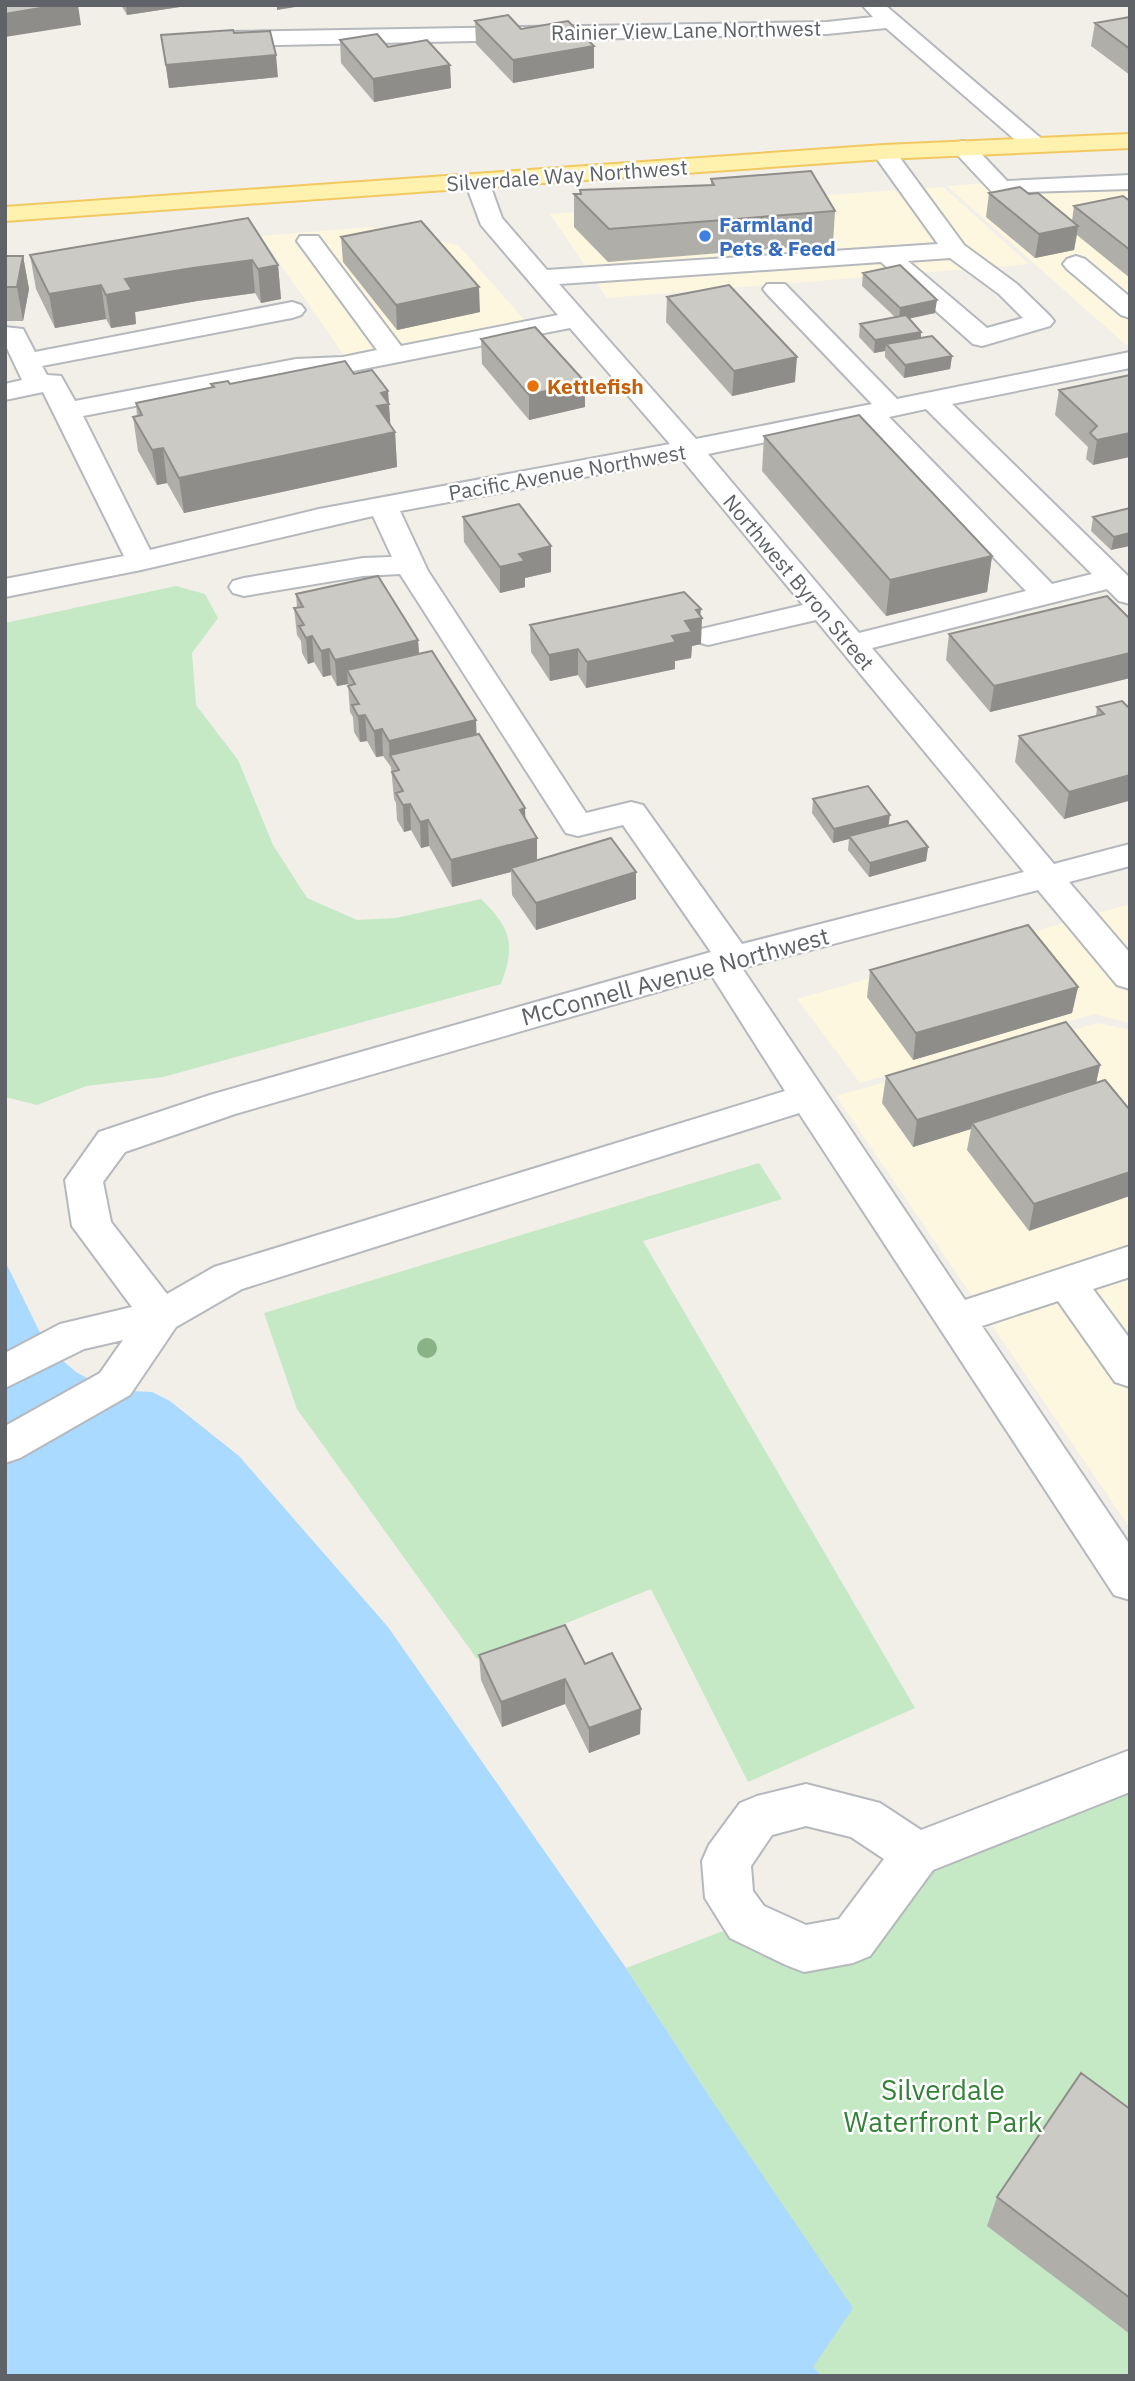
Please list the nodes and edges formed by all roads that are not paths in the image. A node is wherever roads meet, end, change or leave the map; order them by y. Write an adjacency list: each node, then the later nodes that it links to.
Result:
1 (886, 10): 2 (street, Rainier View Lane Northwest); 4 (street)
2 (228, 39)
3 (1130, 141): 4 (main road, Silverdale Way Northwest)
4 (1035, 145): 5 (main road, Silverdale Way Northwest)
5 (963, 148): 6 (main road, Silverdale Way Northwest); 7 (street)
6 (884, 152): 8 (main road, Silverdale Way Northwest); 11 (street)
7 (1130, 182)
8 (477, 183): 9 (main road, Silverdale Way Northwest); 14 (street, Northwest Byron Street)
9 (5, 214)
10 (309, 241): 20 (street)
11 (955, 250): 12 (street); 12 (street)
12 (887, 255): 14 (street)
13 (1076, 264): 16 (street)
14 (540, 278): 18 (street, Northwest Byron Street)
15 (776, 289): 26 (street)
16 (1129, 309)
17 (292, 310): 22 (street)
18 (576, 319): 20 (street); 27 (street, Northwest Byron Street)
19 (5, 335): 22 (street)
20 (394, 355): 25 (street)
21 (1130, 360): 24 (street, Pacific Avenue Northwest)
22 (32, 373): 23 (street); 25 (street)
23 (5, 392)
24 (932, 400): 26 (street, Pacific Avenue Northwest); 32 (street)
25 (67, 411): 29 (street)
26 (880, 411): 27 (street, Pacific Avenue Northwest); 34 (street)
27 (689, 449): 28 (street, Pacific Avenue Northwest); 35 (street, Northwest Byron Street)
28 (383, 506): 29 (street, Pacific Avenue Northwest); 30 (street)
29 (141, 561): 33 (street, Pacific Avenue Northwest)
30 (410, 565): 31 (street); 40 (street)
31 (244, 587)
32 (1121, 587): 34 (street)
33 (5, 588)
34 (1045, 594): 37 (street)
35 (822, 610): 36 (street); 37 (street, Northwest Byron Street)
36 (708, 636)
37 (851, 644): 39 (street, Northwest Byron Street)
38 (1130, 855): 39 (street, McConnell Avenue Northwest)
39 (1044, 876): 40 (street, McConnell Avenue Northwest); 41 (street, Northwest Byron Street)
40 (727, 960): 42 (street); 45 (street, McConnell Avenue Northwest)
41 (1130, 977)
42 (808, 1097): 45 (street); 46 (street)
43 (1130, 1261): 44 (street)
44 (1067, 1283): 46 (street); 47 (street)
45 (162, 1316): 48 (street); 49 (street)
46 (954, 1319): 50 (street)
47 (1130, 1371)
48 (5, 1372)
49 (5, 1446)
50 (1130, 1582)
51 (1130, 1771): 52 (street)
52 (916, 1854)

